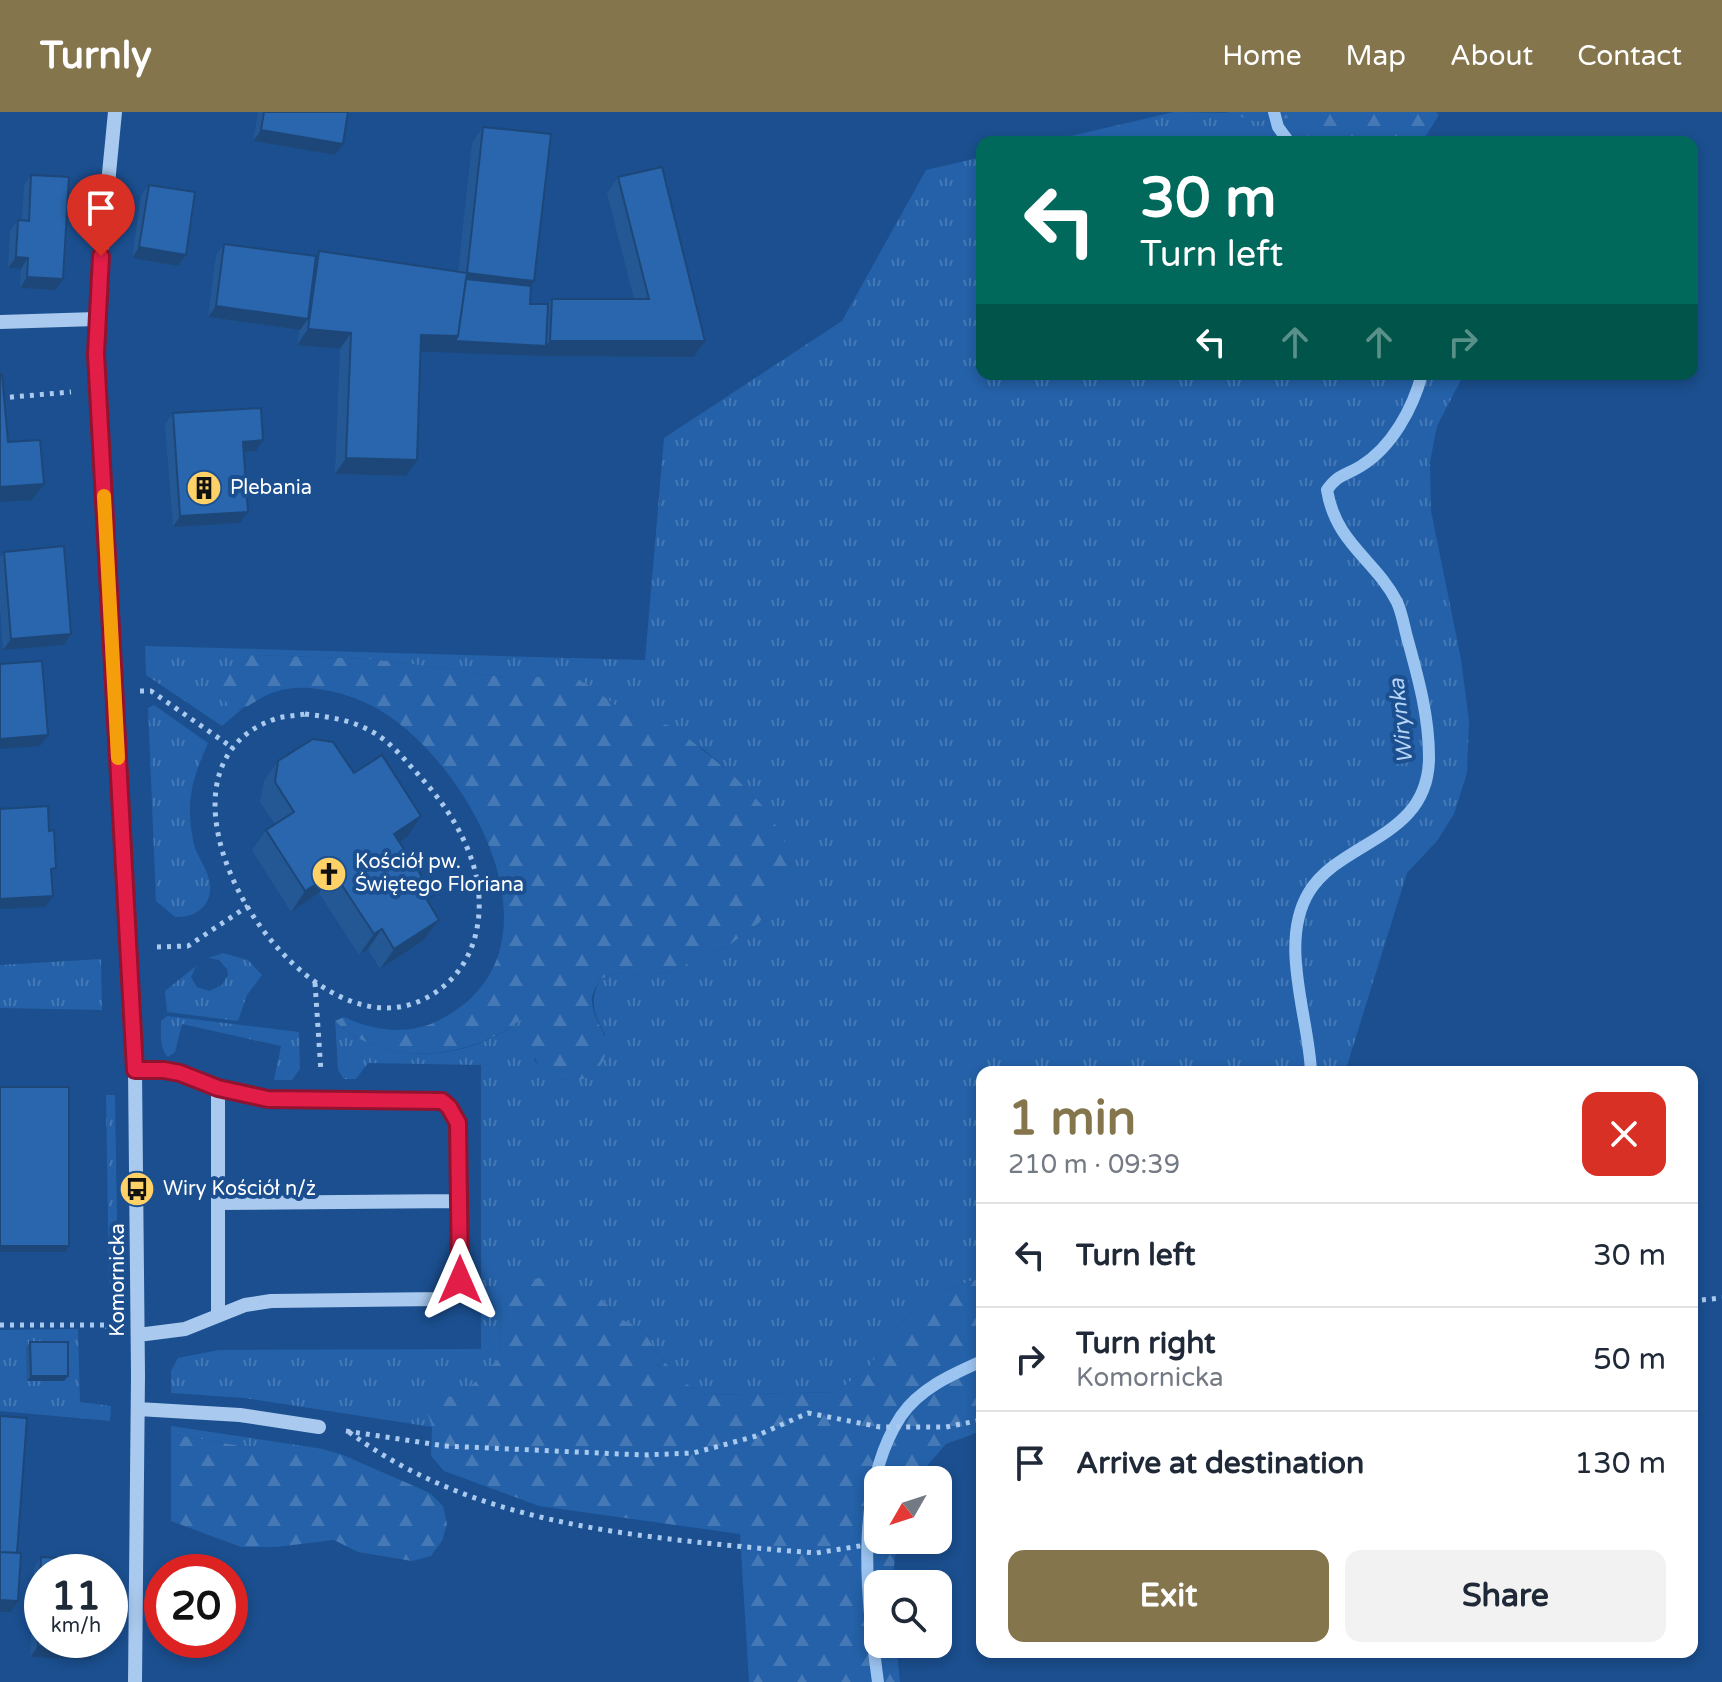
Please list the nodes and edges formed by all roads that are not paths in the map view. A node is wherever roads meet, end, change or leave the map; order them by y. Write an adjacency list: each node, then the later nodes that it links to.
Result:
1 (115, 112): 2 (street, Komornicka)
2 (96, 319): 3 (street); 4 (street, Komornicka)
3 (0, 322)
4 (135, 1070): 5 (street); 9 (street, Komornicka)
5 (218, 1088): 6 (street); 7 (street)
6 (459, 1201): 7 (street); 8 (street)
7 (219, 1203): 8 (street)
8 (218, 1315): 9 (street)
9 (138, 1335): 10 (street, Komornicka)
10 (138, 1409): 11 (street); 12 (street, Komornicka)
11 (319, 1427)
12 (135, 1682)

